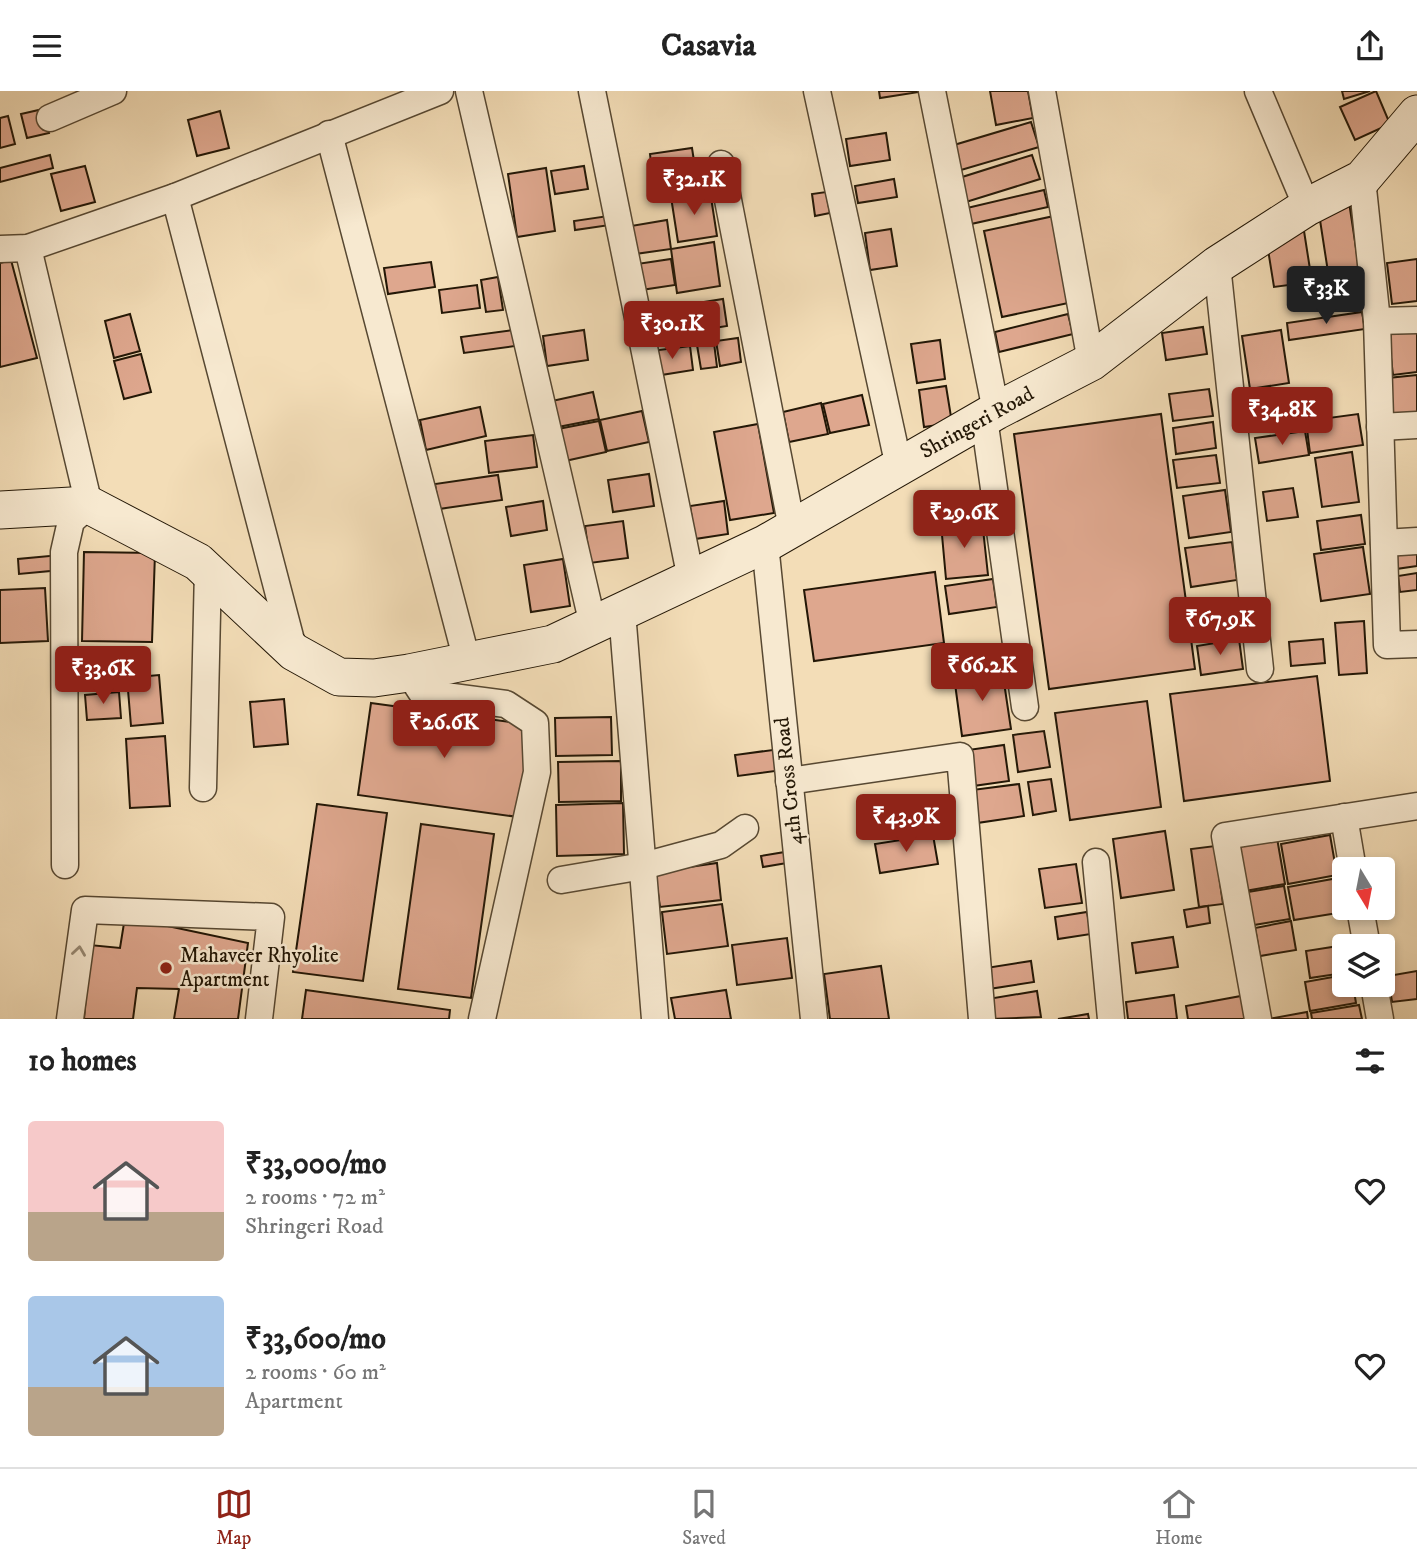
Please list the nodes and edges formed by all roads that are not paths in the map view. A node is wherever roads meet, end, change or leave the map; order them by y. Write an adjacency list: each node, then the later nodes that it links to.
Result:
1 (113, 91): 11 (street)
2 (440, 91): 12 (street)
3 (469, 91): 34 (street)
4 (592, 91): 33 (street)
5 (817, 91): 26 (street)
6 (932, 91): 23 (street)
7 (1042, 91): 22 (street)
8 (1258, 91): 16 (street)
9 (1411, 91): 10 (street)
10 (1417, 112): 14 (street, Shringeri Road)
11 (50, 118)
12 (328, 134): 15 (street); 37 (street)
13 (721, 164): 29 (street, 4th Cross Road)
14 (1362, 179): 16 (street, Shringeri Road); 21 (street)
15 (175, 197): 17 (street); 36 (street)
16 (1307, 207): 19 (street, Shringeri Road)
17 (28, 248): 18 (street); 27 (street)
18 (0, 250)
19 (1217, 265): 22 (street, Shringeri Road); 38 (street)
20 (1417, 320): 21 (street)
21 (1377, 321): 25 (street)
22 (1091, 362): 23 (street, Shringeri Road)
23 (990, 414): 26 (street, Shringeri Road); 40 (street)
24 (1417, 425): 25 (street)
25 (1380, 427): 31 (street)
26 (899, 467): 29 (street, Shringeri Road)
27 (89, 505): 28 (street); 32 (street, Shringeri Road); 48 (street)
28 (0, 510)
29 (778, 536): 33 (street, Shringeri Road); 41 (street, 4th Cross Road)
30 (1417, 541): 31 (street)
31 (1384, 543): 35 (street)
32 (208, 569): 36 (street, Shringeri Road); 42 (street)
33 (691, 579): 34 (street, Shringeri Road)
34 (608, 618): 37 (street, Shringeri Road); 49 (street)
35 (1417, 644)
36 (294, 652): 39 (street, Shringeri Road)
37 (467, 661): 39 (street, Shringeri Road)
38 (1260, 669)
39 (409, 673): 54 (street)
40 (1025, 707)
41 (789, 781): 56 (street, 4th Cross Road); 57 (street)
42 (203, 788)
43 (1417, 806): 44 (street)
44 (1343, 817): 46 (street); 59 (street)
45 (745, 828): 49 (street)
46 (1351, 857)
47 (1096, 862): 58 (street)
48 (65, 865)
49 (643, 866): 50 (street); 55 (street)
50 (561, 880)
51 (1376, 997): 60 (street)
52 (70, 1019): 53 (street, one-way to 53)
53 (259, 1019)
54 (482, 1019)
55 (655, 1019)
56 (814, 1019)
57 (982, 1019)
58 (1111, 1019)
59 (1258, 1019)
60 (1380, 1019)

